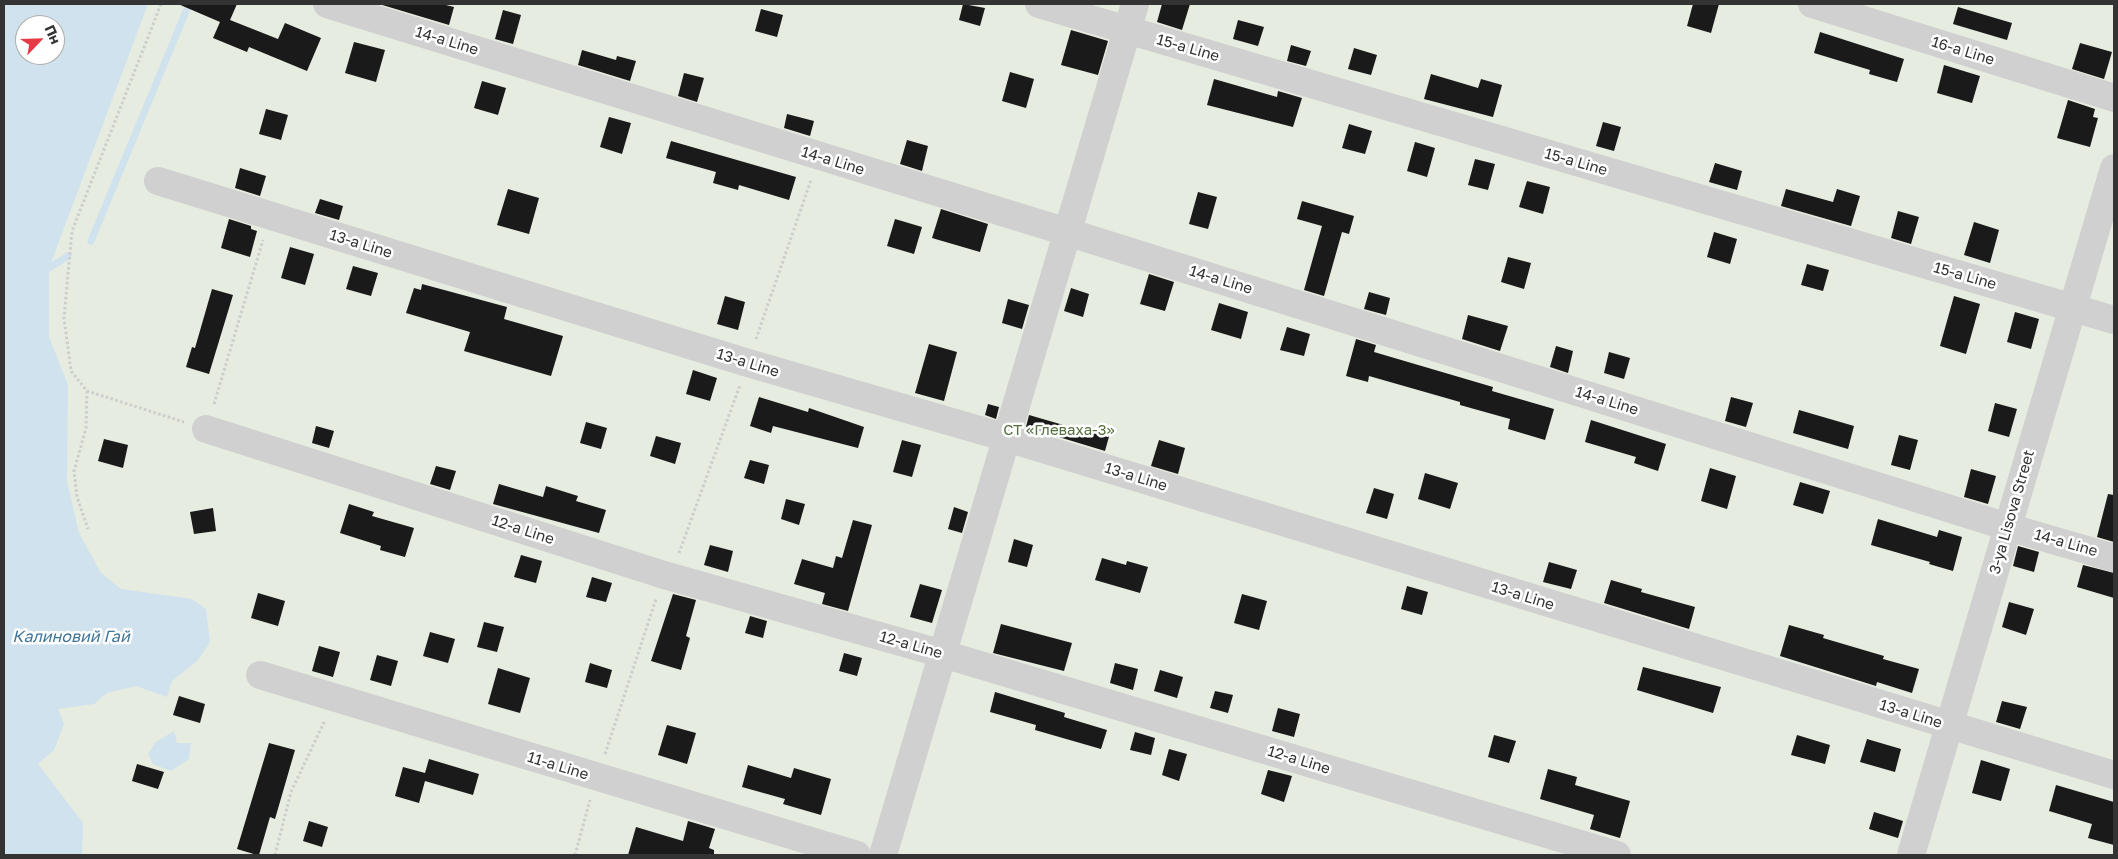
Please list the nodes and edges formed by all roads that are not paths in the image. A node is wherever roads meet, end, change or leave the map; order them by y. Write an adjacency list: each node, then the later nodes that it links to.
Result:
1 (327, 4): 9 (street, 14-a Line)
2 (1039, 4): 5 (street, 15-a Line)
3 (1135, 4): 5 (street)
4 (1812, 4): 6 (street, 16-a Line)
5 (1127, 31): 9 (street); 10 (street, 15-a Line)
6 (2114, 98)
7 (2114, 168): 10 (street, 3-ya Lisova Street)
8 (158, 180): 13 (street, 13-a Line)
9 (1067, 232): 13 (street); 14 (street, 14-a Line)
10 (2072, 307): 11 (street, 15-a Line); 14 (street, 3-ya Lisova Street)
11 (2114, 320)
12 (206, 429): 16 (street, 12-a Line)
13 (1007, 438): 16 (street); 18 (street, 13-a Line)
14 (2008, 527): 15 (street, 14-a Line); 18 (street, 3-ya Lisova Street)
15 (2114, 558)
16 (943, 654): 21 (street); 22 (street, 12-a Line)
17 (260, 675): 20 (street, 11-a Line)
18 (1949, 726): 19 (street, 13-a Line); 23 (street, 3-ya Lisova Street)
19 (2114, 775)
20 (857, 855)
21 (883, 855)
22 (1617, 855)
23 (1912, 855)

